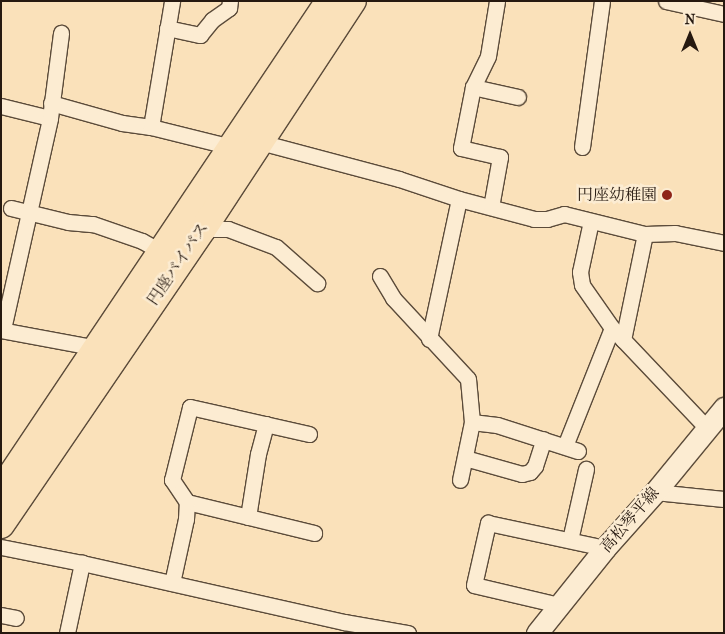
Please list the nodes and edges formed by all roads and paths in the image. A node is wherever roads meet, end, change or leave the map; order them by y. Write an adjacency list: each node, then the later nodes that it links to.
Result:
1 (172, 1): 10 (street)
2 (230, 1): 10 (street)
3 (329, 1): 19 (highway, 円座バイパス)
4 (353, 1): 17 (highway, 円座バイパス)
5 (498, 1): 12 (street)
6 (602, 1): 18 (street)
7 (666, 1): 8 (street)
8 (690, 3): 9 (street)
9 (724, 14)
10 (167, 28): 16 (street)
11 (61, 33): 15 (street)
12 (473, 87): 13 (street); 21 (street)
13 (518, 97)
14 (1, 106): 15 (street)
15 (50, 110): 16 (street); 23 (street)
16 (151, 127): 19 (street)
17 (260, 142): 20 (street); 25 (highway, 円座バイパス)
18 (582, 146)
19 (231, 147): 28 (highway, 円座バイパス)
20 (459, 199): 21 (street); 33 (street)
21 (491, 207): 24 (street)
22 (11, 208): 23 (street)
23 (27, 212): 28 (street); 32 (street)
24 (591, 222): 26 (street); 31 (street)
25 (202, 229): 30 (street); 50 (highway, 円座バイパス)
26 (645, 234): 27 (street); 34 (street)
27 (724, 243)
28 (162, 252): 35 (highway, 円座バイパス)
29 (380, 276): 33 (street)
30 (317, 283)
31 (612, 328): 34 (street); 41 (street)
32 (2, 329): 35 (street)
33 (430, 339): 37 (street)
34 (623, 340): 39 (street)
35 (97, 348): 45 (highway, 円座バイパス)
36 (724, 408): 39 (main road, 高松琴平線)
37 (472, 422): 41 (street); 42 (street)
38 (266, 424): 40 (street); 48 (street); 49 (street)
39 (707, 428): 46 (main road, 高松琴平線)
40 (309, 434)
41 (544, 439): 42 (street)
42 (465, 458): 44 (street)
43 (586, 469): 52 (street)
44 (460, 480)
45 (1, 490)
46 (655, 492): 47 (street); 54 (main road, 高松琴平線)
47 (724, 499)
48 (187, 502): 49 (street); 56 (street)
49 (248, 517): 51 (street)
50 (1, 525)
51 (314, 533)
52 (570, 540): 54 (street); 57 (street)
53 (1, 548): 55 (street)
54 (605, 548): 57 (main road, 高松琴平線)
55 (82, 563): 56 (street); 58 (street)
56 (172, 583): 59 (street)
57 (559, 605): 60 (main road, 高松琴平線)
58 (67, 633)
59 (408, 633)
60 (537, 633)

